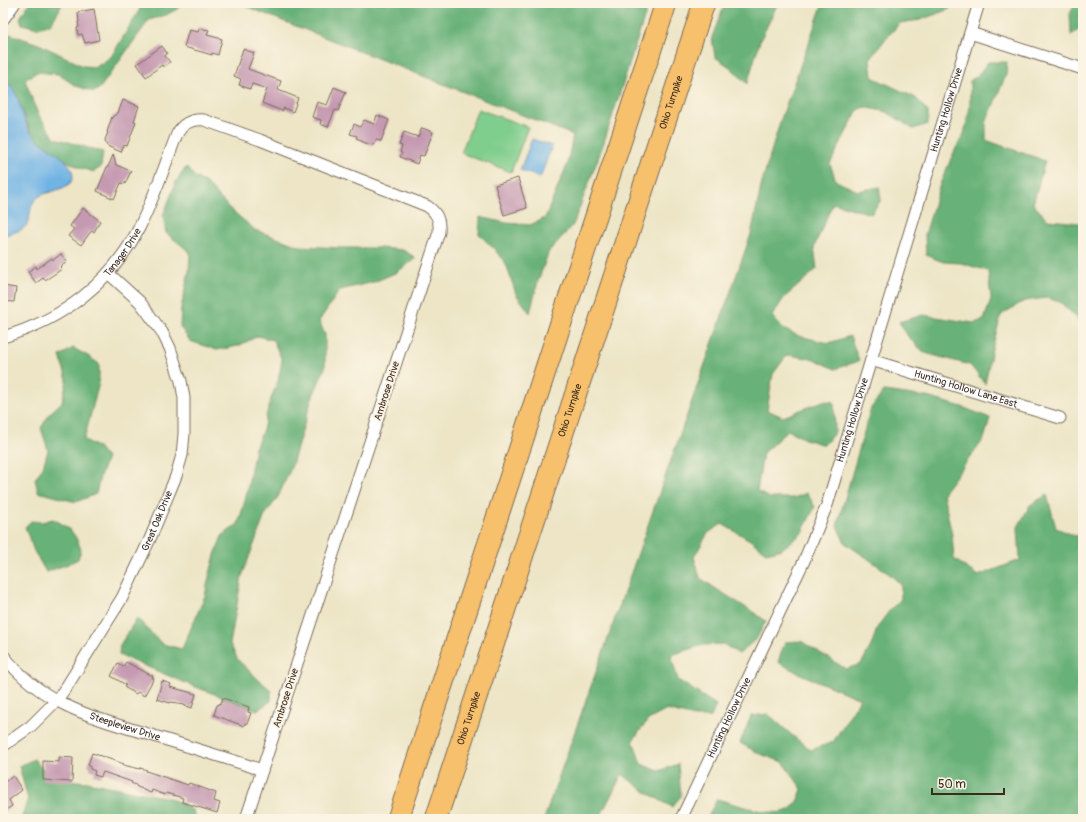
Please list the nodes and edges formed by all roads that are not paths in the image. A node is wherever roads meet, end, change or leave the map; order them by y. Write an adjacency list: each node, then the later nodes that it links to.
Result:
1 (13, 3): 5 (street)
2 (666, 3): 18 (highway)
3 (704, 3): 19 (highway, Ohio Turnpike)
4 (979, 3): 6 (street, Hunting Hollow Drive)
5 (3, 17)
6 (970, 33): 7 (street); 11 (street, Hunting Hollow Drive)
7 (1083, 69)
8 (190, 120): 9 (street, Tanager Drive); 16 (street, Ambrose Drive)
9 (108, 273): 10 (street, Tanager Drive); 14 (street, Great Oak Drive)
10 (3, 337)
11 (871, 360): 12 (street, Hunting Hollow Lane East); 20 (street, Hunting Hollow Drive)
12 (1060, 418)
13 (3, 655): 14 (street, Steepleview Drive)
14 (56, 701): 15 (street, Great Oak Drive); 16 (street, Steepleview Drive)
15 (3, 746)
16 (262, 770): 17 (street, Ambrose Drive)
17 (246, 819)
18 (398, 819)
19 (436, 819)
20 (681, 819)

